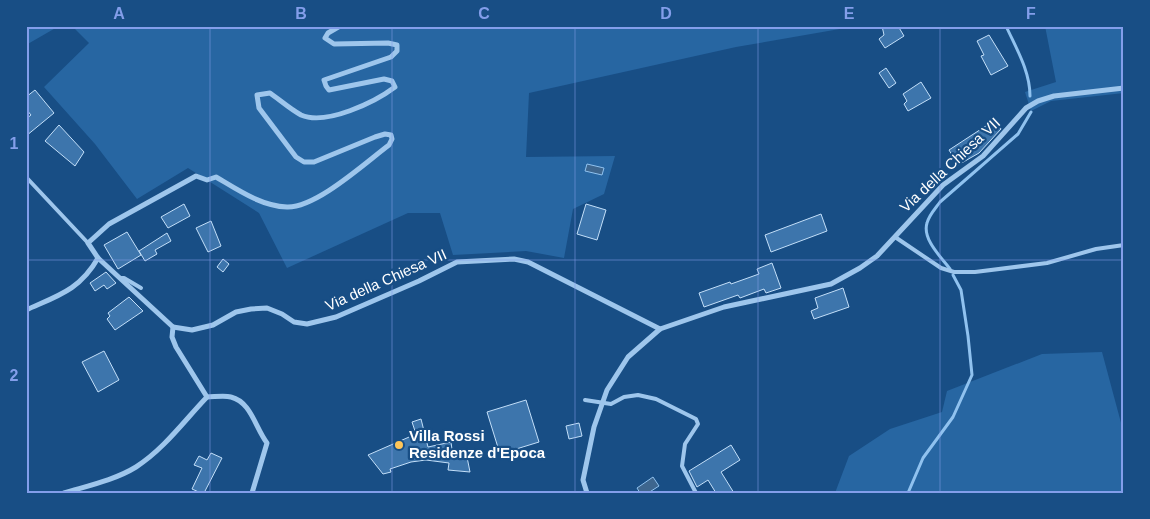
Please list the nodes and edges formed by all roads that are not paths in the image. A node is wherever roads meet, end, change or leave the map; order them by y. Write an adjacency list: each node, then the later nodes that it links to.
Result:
1 (340, 26): 5 (street)
2 (1124, 88): 4 (street, Via della Chiesa VII)
3 (26, 177): 5 (lane)
4 (895, 237): 6 (lane); 12 (street, Via della Chiesa VII)
5 (88, 243): 7 (street)
6 (1124, 244)
7 (98, 258): 8 (street); 10 (street)
8 (119, 278): 9 (lane); 11 (street)
9 (141, 288)
10 (26, 310)
11 (173, 327): 12 (street, Via della Chiesa VII); 13 (street)
12 (660, 329): 15 (street, Via della Chiesa VII)
13 (207, 397): 16 (street); 18 (street)
14 (585, 400): 15 (lane)
15 (603, 402): 19 (street, Via della Chiesa VII); 20 (lane)
16 (80, 491): 17 (street)
17 (64, 493)
18 (252, 493)
19 (587, 493)
20 (696, 493)

